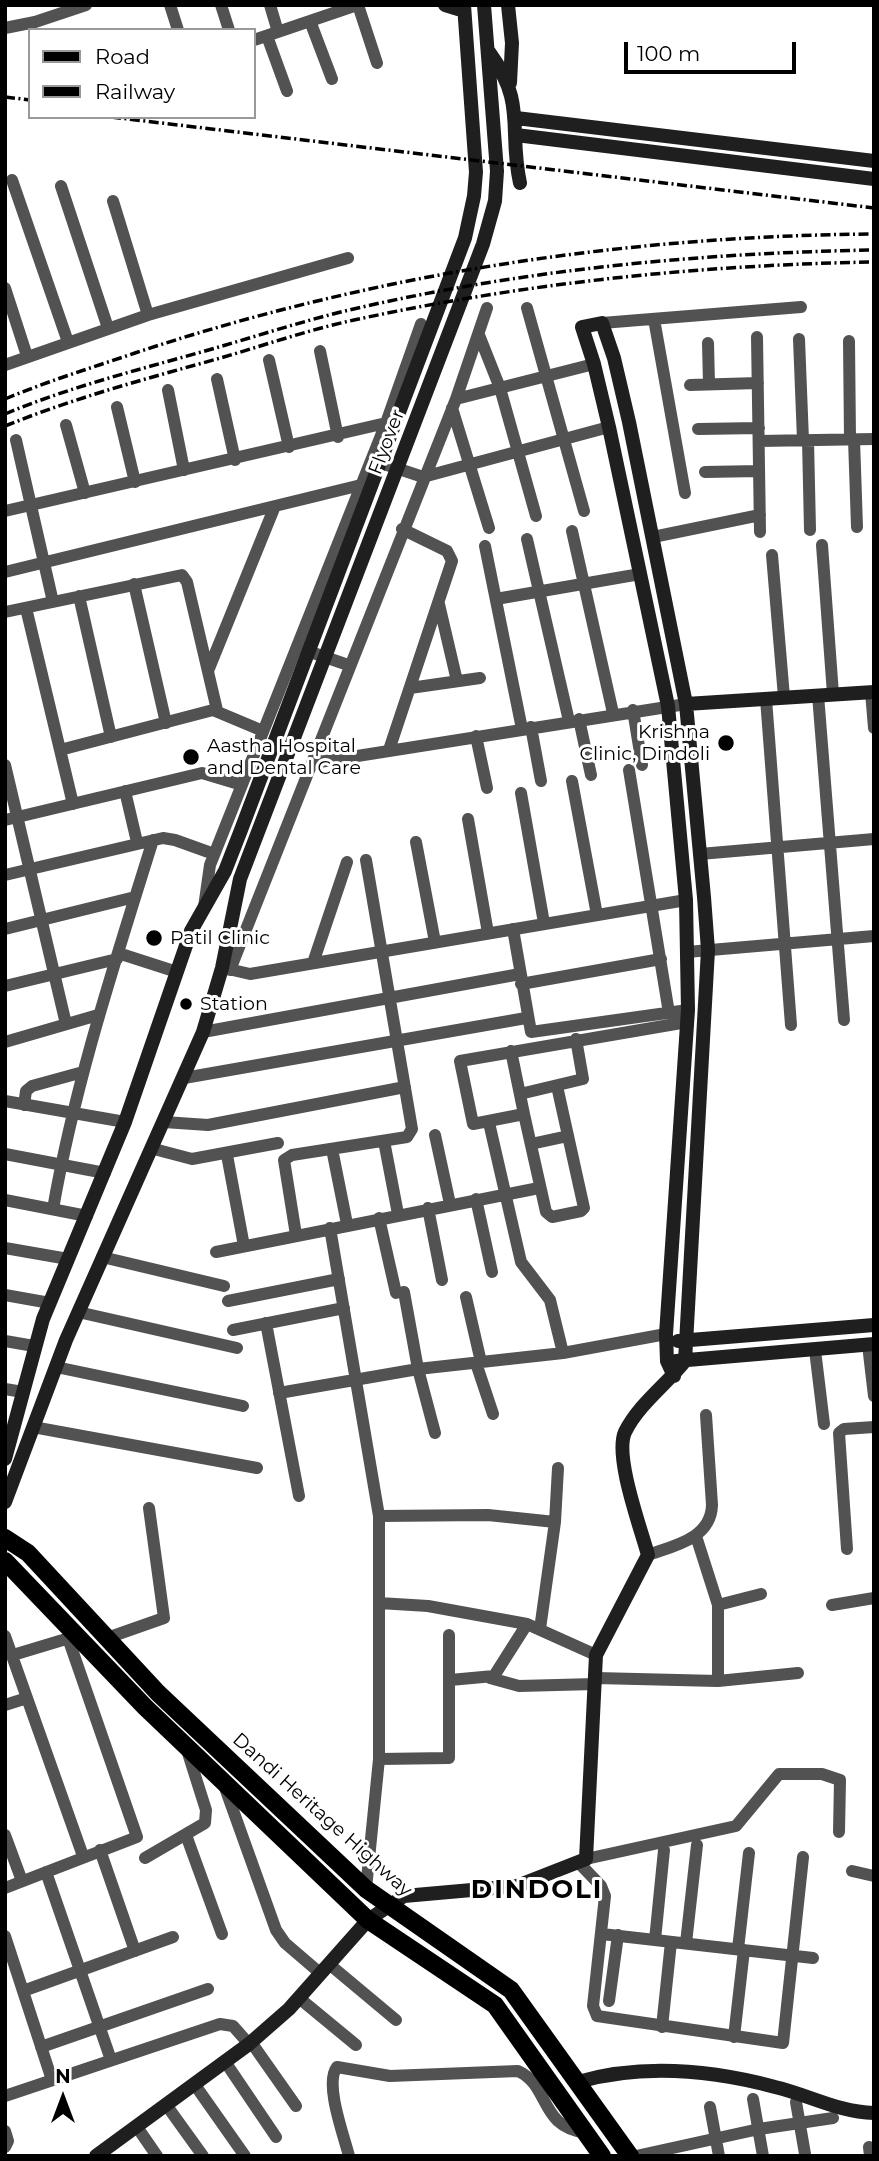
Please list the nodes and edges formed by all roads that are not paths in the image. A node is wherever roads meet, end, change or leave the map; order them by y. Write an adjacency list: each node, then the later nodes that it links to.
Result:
1 (86, 5): 11 (street)
2 (170, 5): 12 (street)
3 (221, 5): 13 (street)
4 (270, 5): 14 (street)
5 (358, 5): 9 (street); 16 (street)
6 (484, 5): 181 (street, Flyover)
7 (508, 5): 18 (street)
8 (456, 6): 18 (street); 164 (street, Flyover)
9 (324, 10): 10 (street)
10 (310, 21): 14 (street); 17 (street)
11 (5, 27)
12 (177, 28)
13 (228, 28)
14 (273, 34): 15 (street); 19 (street)
15 (256, 39)
16 (377, 63)
17 (332, 79)
18 (509, 84): 20 (street)
19 (287, 91)
20 (516, 118): 21 (street); 22 (street)
21 (516, 135): 23 (street); 25 (street)
22 (874, 161)
23 (874, 179)
24 (12, 180): 42 (street)
25 (520, 183)
26 (61, 186): 37 (street)
27 (113, 201): 33 (street)
28 (348, 258): 33 (street)
29 (5, 288): 45 (street)
30 (801, 307): 34 (street)
31 (487, 308): 38 (street)
32 (527, 308): 49 (street)
33 (148, 315): 37 (street)
34 (654, 319): 35 (street); 81 (street)
35 (602, 323): 47 (street); 94 (street)
36 (421, 324): 58 (street)
37 (108, 328): 42 (street)
38 (479, 335): 54 (street); 56 (street)
39 (757, 337): 51 (street)
40 (799, 339): 68 (street)
41 (849, 341): 64 (street)
42 (68, 342): 45 (street)
43 (708, 343): 52 (street)
44 (320, 351): 63 (street)
45 (27, 356): 48 (street)
46 (269, 360): 69 (street)
47 (594, 363): 49 (street); 60 (street)
48 (5, 365)
49 (545, 377): 54 (street); 67 (street)
50 (217, 379): 71 (street)
51 (758, 383): 52 (street); 62 (street)
52 (709, 384): 53 (street)
53 (690, 385)
54 (500, 388): 56 (street); 70 (street)
55 (168, 390): 74 (street)
56 (454, 403): 73 (street); 77 (street)
57 (117, 407): 78 (street)
58 (386, 423): 63 (street); 72 (street)
59 (66, 425): 80 (street)
60 (609, 427): 67 (street); 101 (street)
61 (698, 429): 62 (street)
62 (759, 435): 68 (street); 75 (street)
63 (338, 437): 69 (street)
64 (852, 439): 65 (street); 68 (street); 88 (street)
65 (874, 439)
66 (16, 440): 82 (street)
67 (563, 440): 70 (street); 85 (street)
68 (805, 440): 91 (street)
69 (289, 447): 71 (street)
70 (518, 452): 73 (street); 87 (street)
71 (235, 460): 74 (street)
72 (372, 460): 77 (street); 79 (street)
73 (469, 465): 77 (street); 89 (street)
74 (184, 470): 78 (street)
75 (759, 471): 76 (street); 86 (street)
76 (705, 472)
77 (423, 477): 90 (street)
78 (135, 482): 80 (street)
79 (362, 485): 83 (street); 111 (street)
80 (85, 493): 82 (street)
81 (685, 493)
82 (32, 506): 84 (street); 99 (street)
83 (275, 506): 99 (street); 113 (street)
84 (5, 511)
85 (584, 511)
86 (760, 515): 93 (street); 94 (street)
87 (536, 516)
88 (857, 527)
89 (489, 528)
90 (402, 529): 108 (street); 112 (street)
91 (810, 530)
92 (572, 531): 103 (street)
93 (760, 533)
94 (653, 537): 121 (street)
95 (527, 539): 104 (street)
96 (822, 545): 118 (street)
97 (485, 546): 106 (street)
98 (772, 555): 119 (street)
99 (44, 563): 100 (street); 107 (street)
100 (5, 572)
101 (640, 574): 103 (street); 122 (street)
102 (134, 584): 105 (street); 113 (street); 127 (street)
103 (584, 584): 104 (street); 125 (street)
104 (539, 591): 106 (street); 126 (street)
105 (79, 596): 107 (street); 132 (street)
106 (496, 599): 128 (street)
107 (53, 602): 109 (street)
108 (439, 604): 115 (street); 116 (street)
109 (26, 608): 110 (street); 133 (street)
110 (5, 612)
111 (297, 647): 112 (street); 130 (street)
112 (348, 665): 135 (street)
113 (208, 671): 123 (street)
114 (480, 678): 115 (street)
115 (457, 681): 116 (street)
116 (410, 688): 134 (street)
117 (872, 692): 118 (street); 129 (street)
118 (825, 694): 119 (street); 153 (street)
119 (784, 697): 120 (street)
120 (766, 699): 121 (street); 154 (street)
121 (687, 704): 122 (street); 156 (street)
122 (668, 706): 124 (street); 162 (street)
123 (217, 710): 127 (street); 130 (street)
124 (633, 710): 125 (street); 137 (street)
125 (613, 713): 126 (street)
126 (574, 720): 128 (street); 139 (street)
127 (166, 723): 132 (street)
128 (526, 728): 131 (street); 141 (street)
129 (874, 729)
130 (263, 732): 142 (street)
131 (477, 736): 134 (street); 143 (street)
132 (111, 737): 133 (street)
133 (60, 750): 146 (street)
134 (388, 750): 135 (street)
135 (313, 763): 181 (street)
136 (5, 765): 147 (street)
137 (642, 765)
138 (629, 770): 163 (street)
139 (591, 775)
140 (572, 780): 165 (street)
141 (541, 781)
142 (242, 785): 144 (street); 155 (street)
143 (487, 788)
144 (125, 791): 146 (street); 151 (street)
145 (521, 793): 167 (street)
146 (73, 804): 147 (street)
147 (11, 819): 159 (street)
148 (468, 820): 170 (street)
149 (874, 839): 153 (street)
150 (153, 840): 151 (street); 155 (street); 161 (street)
151 (137, 842): 159 (street)
152 (416, 842): 173 (street)
153 (830, 842): 154 (street); 172 (street)
154 (778, 846): 156 (street); 174 (street)
155 (214, 854): 164 (street)
156 (700, 854): 176 (street)
157 (366, 860): 175 (street)
158 (347, 862): 180 (street)
159 (30, 869): 160 (street); 166 (street)
160 (5, 875)
161 (135, 897): 166 (street); 178 (street)
162 (686, 900): 163 (street); 177 (street)
163 (652, 906): 165 (street); 179 (street)
164 (204, 908): 182 (street, Flyover)
165 (597, 915): 167 (street)
166 (42, 920): 168 (street); 183 (street)
167 (544, 923): 169 (street)
168 (5, 929)
169 (513, 929): 170 (street); 184 (street)
170 (488, 933): 173 (street)
171 (874, 936): 172 (street)
172 (837, 940): 174 (street); 191 (street)
173 (435, 942): 175 (street)
174 (786, 944): 176 (street); 193 (street)
175 (382, 950): 180 (street); 186 (street)
176 (708, 950): 177 (street); 255 (street)
177 (687, 952): 189 (street)
178 (118, 956): 182 (street); 183 (street); 188 (street)
179 (661, 959): 184 (street); 187 (street)
180 (313, 963): 181 (street)
181 (226, 969): 194 (street, Flyover)
182 (177, 972): 208 (street, Flyover)
183 (55, 974): 185 (street); 192 (street)
184 (520, 979): 186 (street); 190 (street)
185 (5, 986)
186 (390, 998): 194 (street); 196 (street)
187 (669, 1013): 189 (street); 190 (street)
188 (98, 1015): 192 (street); 199 (street)
189 (688, 1016): 195 (street); 253 (street)
190 (526, 1017): 196 (street)
191 (844, 1020)
192 (66, 1024): 197 (street)
193 (792, 1024)
194 (203, 1032): 200 (street, Flyover)
195 (576, 1039): 198 (street); 202 (street)
196 (397, 1040): 200 (street); 201 (street)
197 (5, 1042)
198 (511, 1051): 203 (street); 207 (street)
199 (83, 1072): 205 (street); 206 (street)
200 (184, 1078): 209 (street, Flyover)
201 (405, 1087): 209 (street); 213 (street)
202 (557, 1087): 203 (street); 212 (street)
203 (520, 1094): 207 (street)
204 (5, 1101): 205 (street)
205 (24, 1105): 206 (street)
206 (71, 1113): 208 (street); 220 (street)
207 (524, 1114): 215 (street)
208 (125, 1122): 221 (street, Flyover)
209 (164, 1122): 216 (street, Flyover)
210 (490, 1127): 223 (street)
211 (435, 1135): 226 (street)
212 (568, 1136): 215 (street); 215 (street)
213 (384, 1141): 217 (street); 229 (street)
214 (278, 1143): 219 (street)
215 (531, 1144)
216 (154, 1149): 219 (street); 238 (street, Flyover)
217 (332, 1149): 232 (street); 234 (street)
218 (5, 1154): 220 (street)
219 (226, 1155): 235 (street)
220 (60, 1164): 221 (street); 228 (street)
221 (105, 1173): 230 (street, Flyover)
222 (534, 1189): 223 (street)
223 (504, 1194): 224 (street); 260 (street)
224 (476, 1199): 226 (street); 240 (street)
225 (5, 1200): 228 (street)
226 (450, 1204): 227 (street)
227 (428, 1208): 229 (street); 242 (street)
228 (52, 1209): 230 (street)
229 (398, 1214): 231 (street)
230 (87, 1216): 239 (street, Flyover)
231 (379, 1218): 232 (street); 265 (street)
232 (347, 1224): 233 (street)
233 (330, 1228): 234 (street); 241 (street)
234 (296, 1235): 235 (street)
235 (244, 1246): 237 (street)
236 (5, 1248): 239 (street)
237 (216, 1252)
238 (102, 1257): 243 (street); 249 (street, Flyover)
239 (68, 1259): 247 (street, Flyover)
240 (492, 1272)
241 (339, 1279): 246 (street); 248 (street)
242 (442, 1280)
243 (224, 1286)
244 (5, 1294): 247 (street)
245 (466, 1297): 262 (street)
246 (228, 1301)
247 (50, 1303): 257 (street, Flyover)
248 (344, 1308): 250 (street); 267 (street)
249 (78, 1312): 258 (street); 264 (street, Flyover)
250 (266, 1323): 252 (street); 270 (street)
251 (874, 1325): 255 (street)
252 (233, 1330)
253 (666, 1338): 255 (street); 260 (street); 263 (street)
254 (5, 1341): 257 (street)
255 (686, 1341): 261 (street)
256 (871, 1344): 259 (street); 271 (street)
257 (34, 1346): 269 (street, Flyover)
258 (237, 1348)
259 (815, 1350): 261 (street); 275 (street)
260 (564, 1353): 262 (street)
261 (685, 1361): 263 (street); 266 (street)
262 (478, 1362): 265 (street); 273 (street)
263 (667, 1362): 266 (street)
264 (55, 1367): 272 (street); 276 (street, Flyover)
265 (418, 1369): 267 (street); 278 (street)
266 (674, 1376): 291 (street)
267 (356, 1380): 270 (street); 286 (street)
268 (5, 1389): 269 (street)
269 (23, 1392): 279 (street, Flyover)
270 (279, 1393): 283 (street)
271 (874, 1396)
272 (243, 1406)
273 (493, 1414)
274 (706, 1415): 288 (street)
275 (824, 1424)
276 (33, 1427): 281 (street); 284 (street, Flyover)
277 (874, 1427): 290 (street)
278 (435, 1433)
279 (8, 1438): 280 (street, Flyover)
280 (5, 1459)
281 (257, 1468)
282 (558, 1468): 287 (street)
283 (299, 1496)
284 (5, 1502)
285 (149, 1508): 302 (street)
286 (379, 1516): 287 (street); 295 (street)
287 (555, 1522): 299 (street)
288 (696, 1536): 291 (street); 296 (street)
289 (5, 1538): 302 (main road, Dandi Heritage Highway)
290 (847, 1549)
291 (648, 1555): 304 (street)
292 (5, 1561): 301 (main road)
293 (761, 1594): 296 (street)
294 (874, 1598): 297 (street)
295 (379, 1603): 298 (street); 313 (street)
296 (718, 1605): 309 (street)
297 (832, 1605)
298 (527, 1624): 299 (street); 306 (street)
299 (540, 1629): 304 (street)
300 (449, 1635): 307 (street)
301 (73, 1637): 303 (street); 312 (main road); 320 (street)
302 (107, 1638): 332 (main road, Dandi Heritage Highway)
303 (8, 1644): 310 (street)
304 (596, 1655): 308 (street)
305 (798, 1673): 309 (street)
306 (490, 1678): 307 (street); 308 (street)
307 (450, 1680): 313 (street)
308 (596, 1681): 309 (street); 326 (street)
309 (718, 1681)
310 (27, 1698): 311 (street); 323 (street)
311 (5, 1705)
312 (185, 1745): 314 (main road); 317 (street)
313 (379, 1759): 332 (street)
314 (223, 1781): 334 (main road); 347 (street)
315 (839, 1832): 326 (street)
316 (5, 1835): 319 (street)
317 (186, 1835): 325 (street); 335 (street)
318 (697, 1845): 342 (street)
319 (8, 1849): 330 (street)
320 (100, 1850): 323 (street); 344 (street)
321 (664, 1850): 340 (street)
322 (749, 1853): 343 (street)
323 (83, 1856): 328 (street)
324 (803, 1857): 345 (street)
325 (145, 1858)
326 (583, 1861): 333 (street); 336 (street)
327 (852, 1871): 329 (street)
328 (46, 1872): 330 (street); 348 (street)
329 (874, 1876)
330 (22, 1881): 331 (street)
331 (5, 1888)
332 (366, 1888): 333 (main road, Dandi Heritage Highway)
333 (389, 1907): 334 (street); 363 (main road, Dandi Heritage Highway)
334 (368, 1920): 347 (street); 377 (main road)
335 (222, 1934)
336 (602, 1934): 338 (street); 355 (street)
337 (5, 1936): 350 (street)
338 (618, 1936): 340 (street); 352 (street)
339 (173, 1937): 344 (street)
340 (655, 1940): 341 (street)
341 (671, 1941): 342 (street); 355 (street)
342 (687, 1943): 343 (street)
343 (741, 1950): 345 (street); 356 (street)
344 (135, 1951): 348 (street)
345 (792, 1955): 346 (street); 356 (street)
346 (813, 1958)
347 (325, 1969): 351 (street); 353 (street)
348 (80, 1971): 350 (street); 354 (street)
349 (208, 1989): 354 (street)
350 (23, 1991): 359 (street)
351 (299, 1998): 357 (street); 358 (street)
352 (610, 2001)
353 (396, 2020)
354 (99, 2026): 359 (street); 360 (street)
355 (662, 2027): 356 (street)
356 (734, 2036)
357 (250, 2043): 360 (street); 361 (street); 369 (street)
358 (356, 2046)
359 (41, 2047): 362 (street)
360 (111, 2060): 362 (street)
361 (226, 2063): 364 (street); 378 (street)
362 (52, 2080): 365 (street)
363 (578, 2082): 371 (street); 388 (main road, Dandi Heritage Highway)
364 (195, 2085): 368 (street); 385 (street)
365 (5, 2096)
366 (753, 2099): 375 (street)
367 (796, 2102): 373 (street)
368 (167, 2106): 374 (street); 384 (street)
369 (296, 2106)
370 (710, 2107): 379 (street)
371 (874, 2113)
372 (833, 2118): 373 (street)
373 (799, 2123): 375 (street); 382 (street)
374 (137, 2127): 381 (street); 383 (street)
375 (758, 2129): 379 (street); 391 (street)
376 (5, 2131): 380 (street)
377 (587, 2133): 386 (street); 387 (main road)
378 (276, 2137)
379 (716, 2139): 389 (street); 390 (street)
380 (5, 2147)
381 (106, 2153)
382 (805, 2154)
383 (157, 2156)
384 (203, 2156)
385 (245, 2156)
386 (349, 2156)
387 (602, 2156)
388 (630, 2156)
389 (636, 2156)
390 (719, 2156)
391 (763, 2156)

